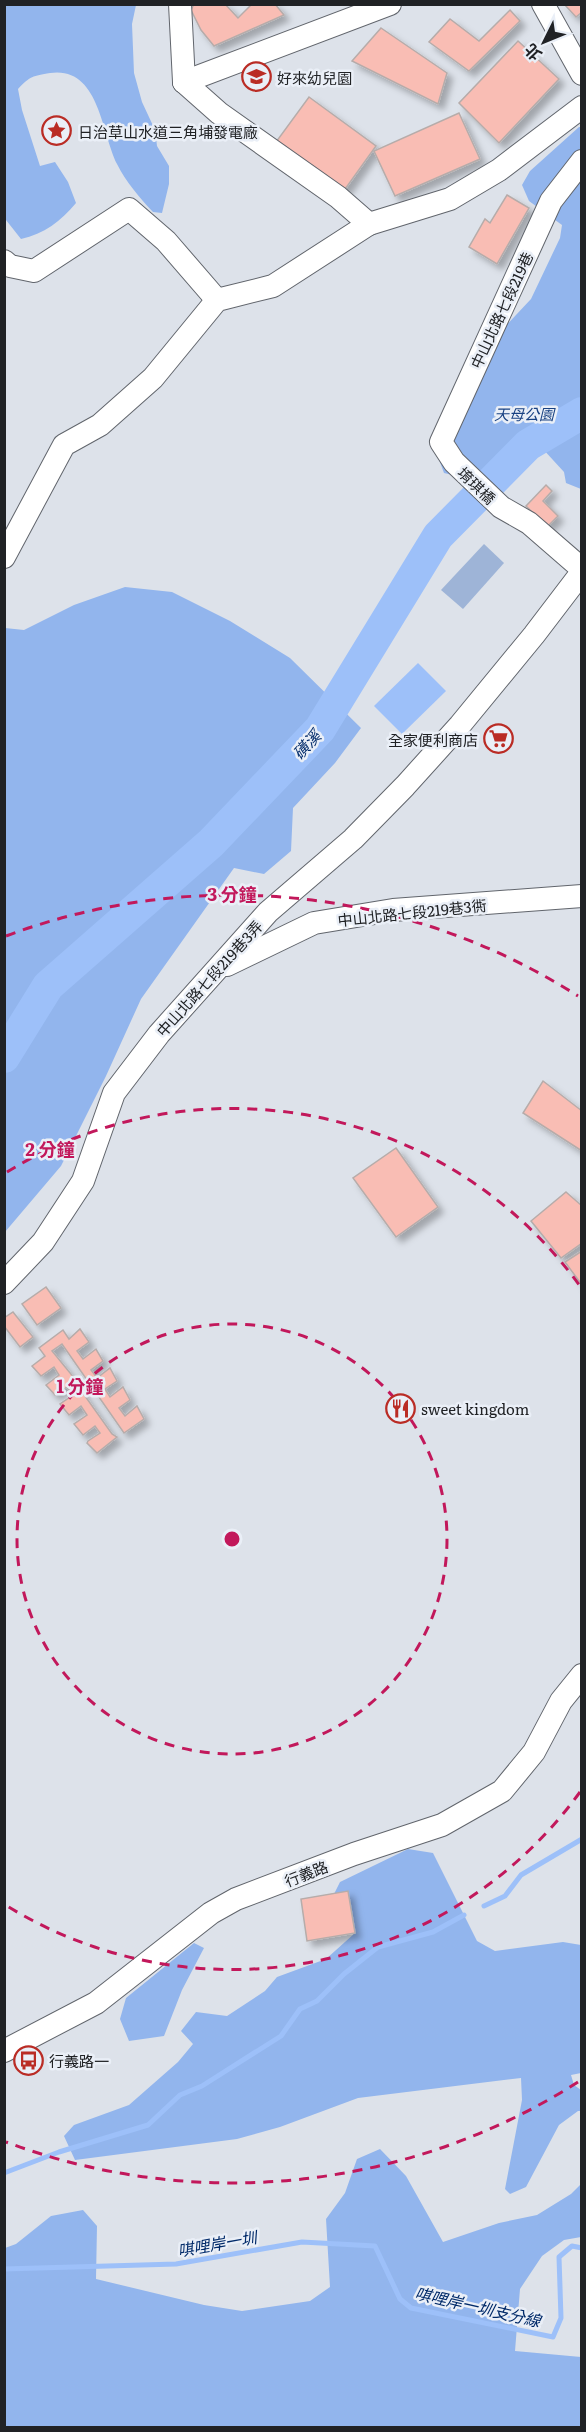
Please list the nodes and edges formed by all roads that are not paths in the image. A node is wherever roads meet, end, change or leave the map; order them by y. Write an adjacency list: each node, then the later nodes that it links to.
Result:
1 (180, 4): 5 (street)
2 (390, 4): 5 (street)
3 (543, 4): 4 (street)
4 (582, 74)
5 (184, 82): 8 (street)
6 (582, 107): 8 (street)
7 (582, 161): 11 (street, 中山北路七段219巷)
8 (369, 224): 10 (street)
9 (4, 261): 10 (street)
10 (217, 300): 13 (street)
11 (454, 462): 12 (street, 堉琪橋)
12 (501, 507): 14 (street, 中山北路七段219巷3弄)
13 (4, 557)
14 (582, 571): 16 (street, 中山北路七段219巷3弄)
15 (582, 896): 16 (street, 中山北路七段219巷3衖)
16 (217, 969): 17 (street, 中山北路七段219巷3弄)
17 (4, 1283)
18 (582, 1676): 19 (street, 行義路)
19 (7, 2046)

